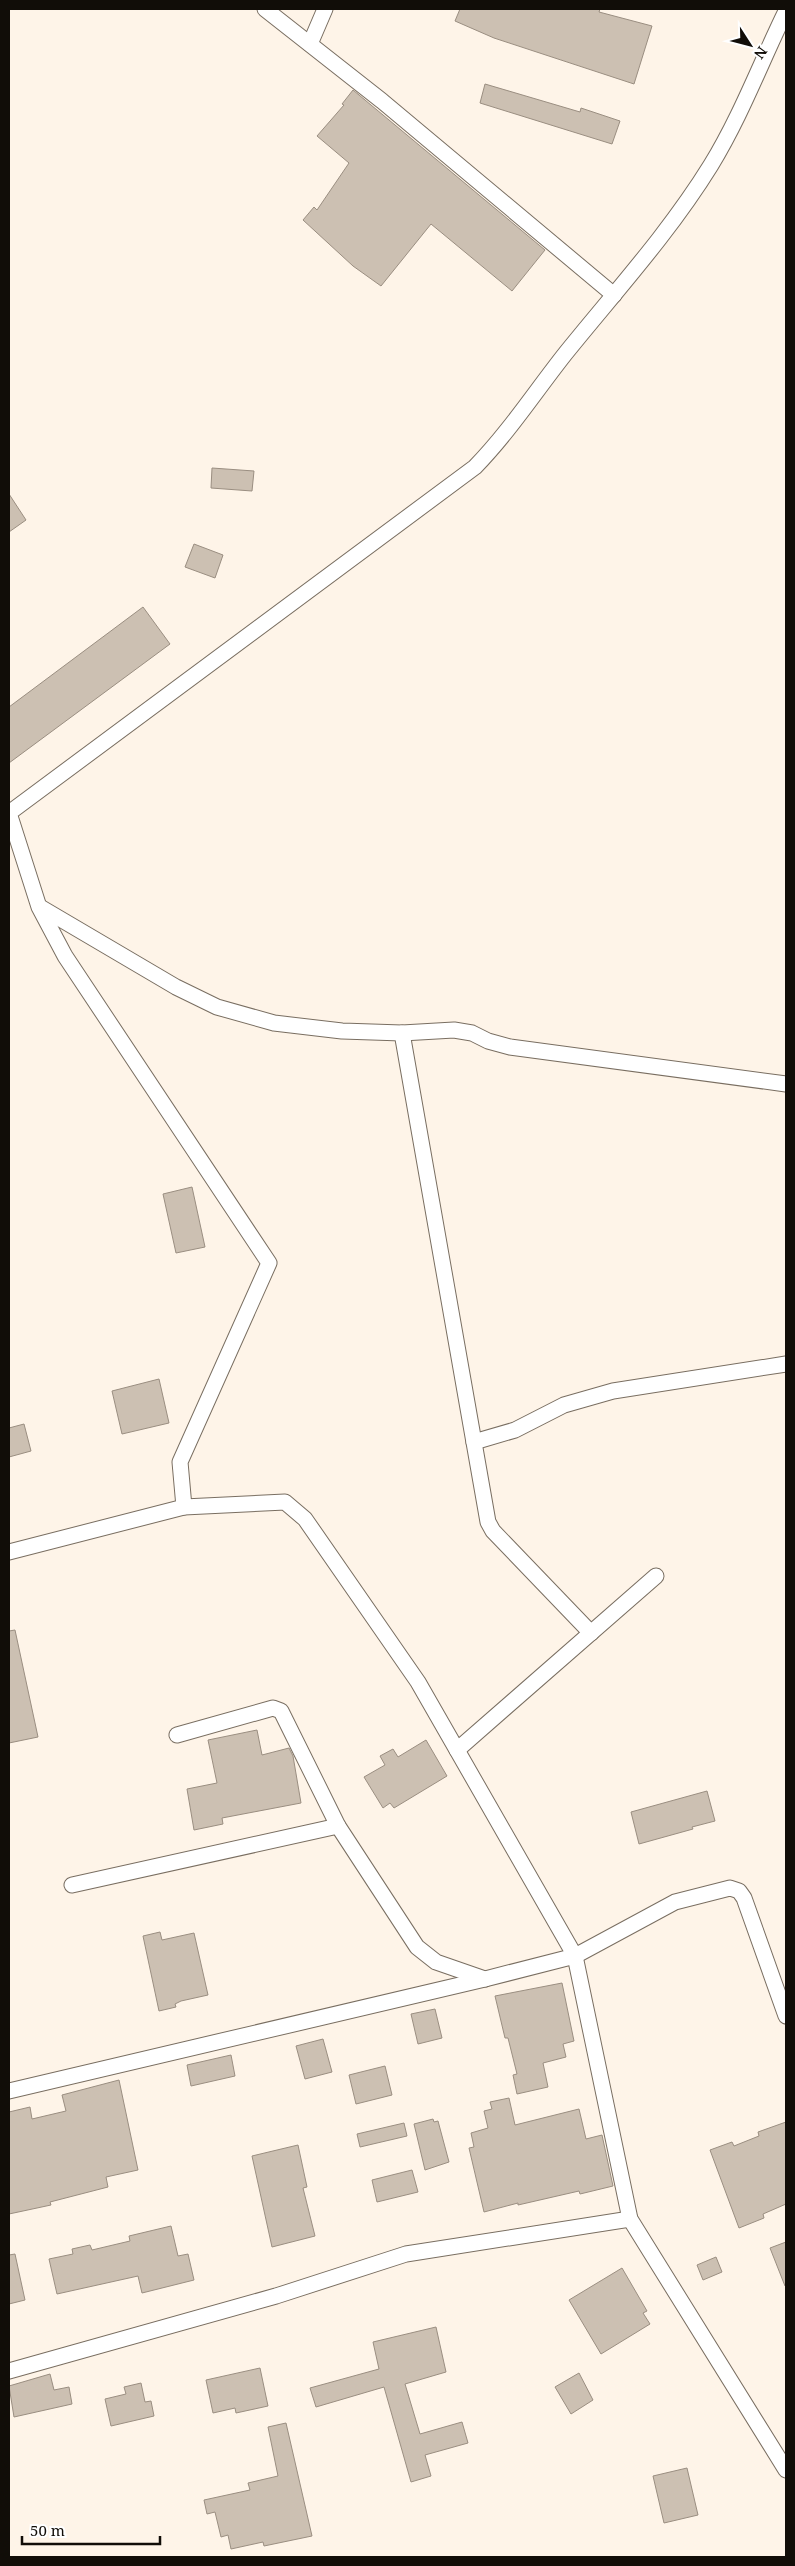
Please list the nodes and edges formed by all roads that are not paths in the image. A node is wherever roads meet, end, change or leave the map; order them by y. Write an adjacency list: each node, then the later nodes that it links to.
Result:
1 (265, 9): 4 (street)
2 (325, 9): 4 (street)
3 (786, 11): 5 (street)
4 (310, 44): 5 (street)
5 (614, 295): 6 (street)
6 (9, 813): 7 (street)
7 (39, 907): 8 (street); 12 (street)
8 (402, 1032): 9 (street); 11 (street)
9 (786, 1084)
10 (786, 1364): 11 (street)
11 (474, 1442): 15 (street)
12 (184, 1507): 13 (street); 17 (street)
13 (9, 1552)
14 (656, 1576): 15 (street)
15 (591, 1633): 17 (street)
16 (177, 1735): 18 (street)
17 (457, 1750): 20 (street)
18 (338, 1826): 19 (street); 21 (street)
19 (72, 1885)
20 (575, 1956): 21 (street); 22 (street); 24 (street)
21 (485, 1980): 23 (street)
22 (786, 2016)
23 (9, 2090)
24 (630, 2219): 25 (street); 26 (street)
25 (9, 2371)
26 (786, 2470)

